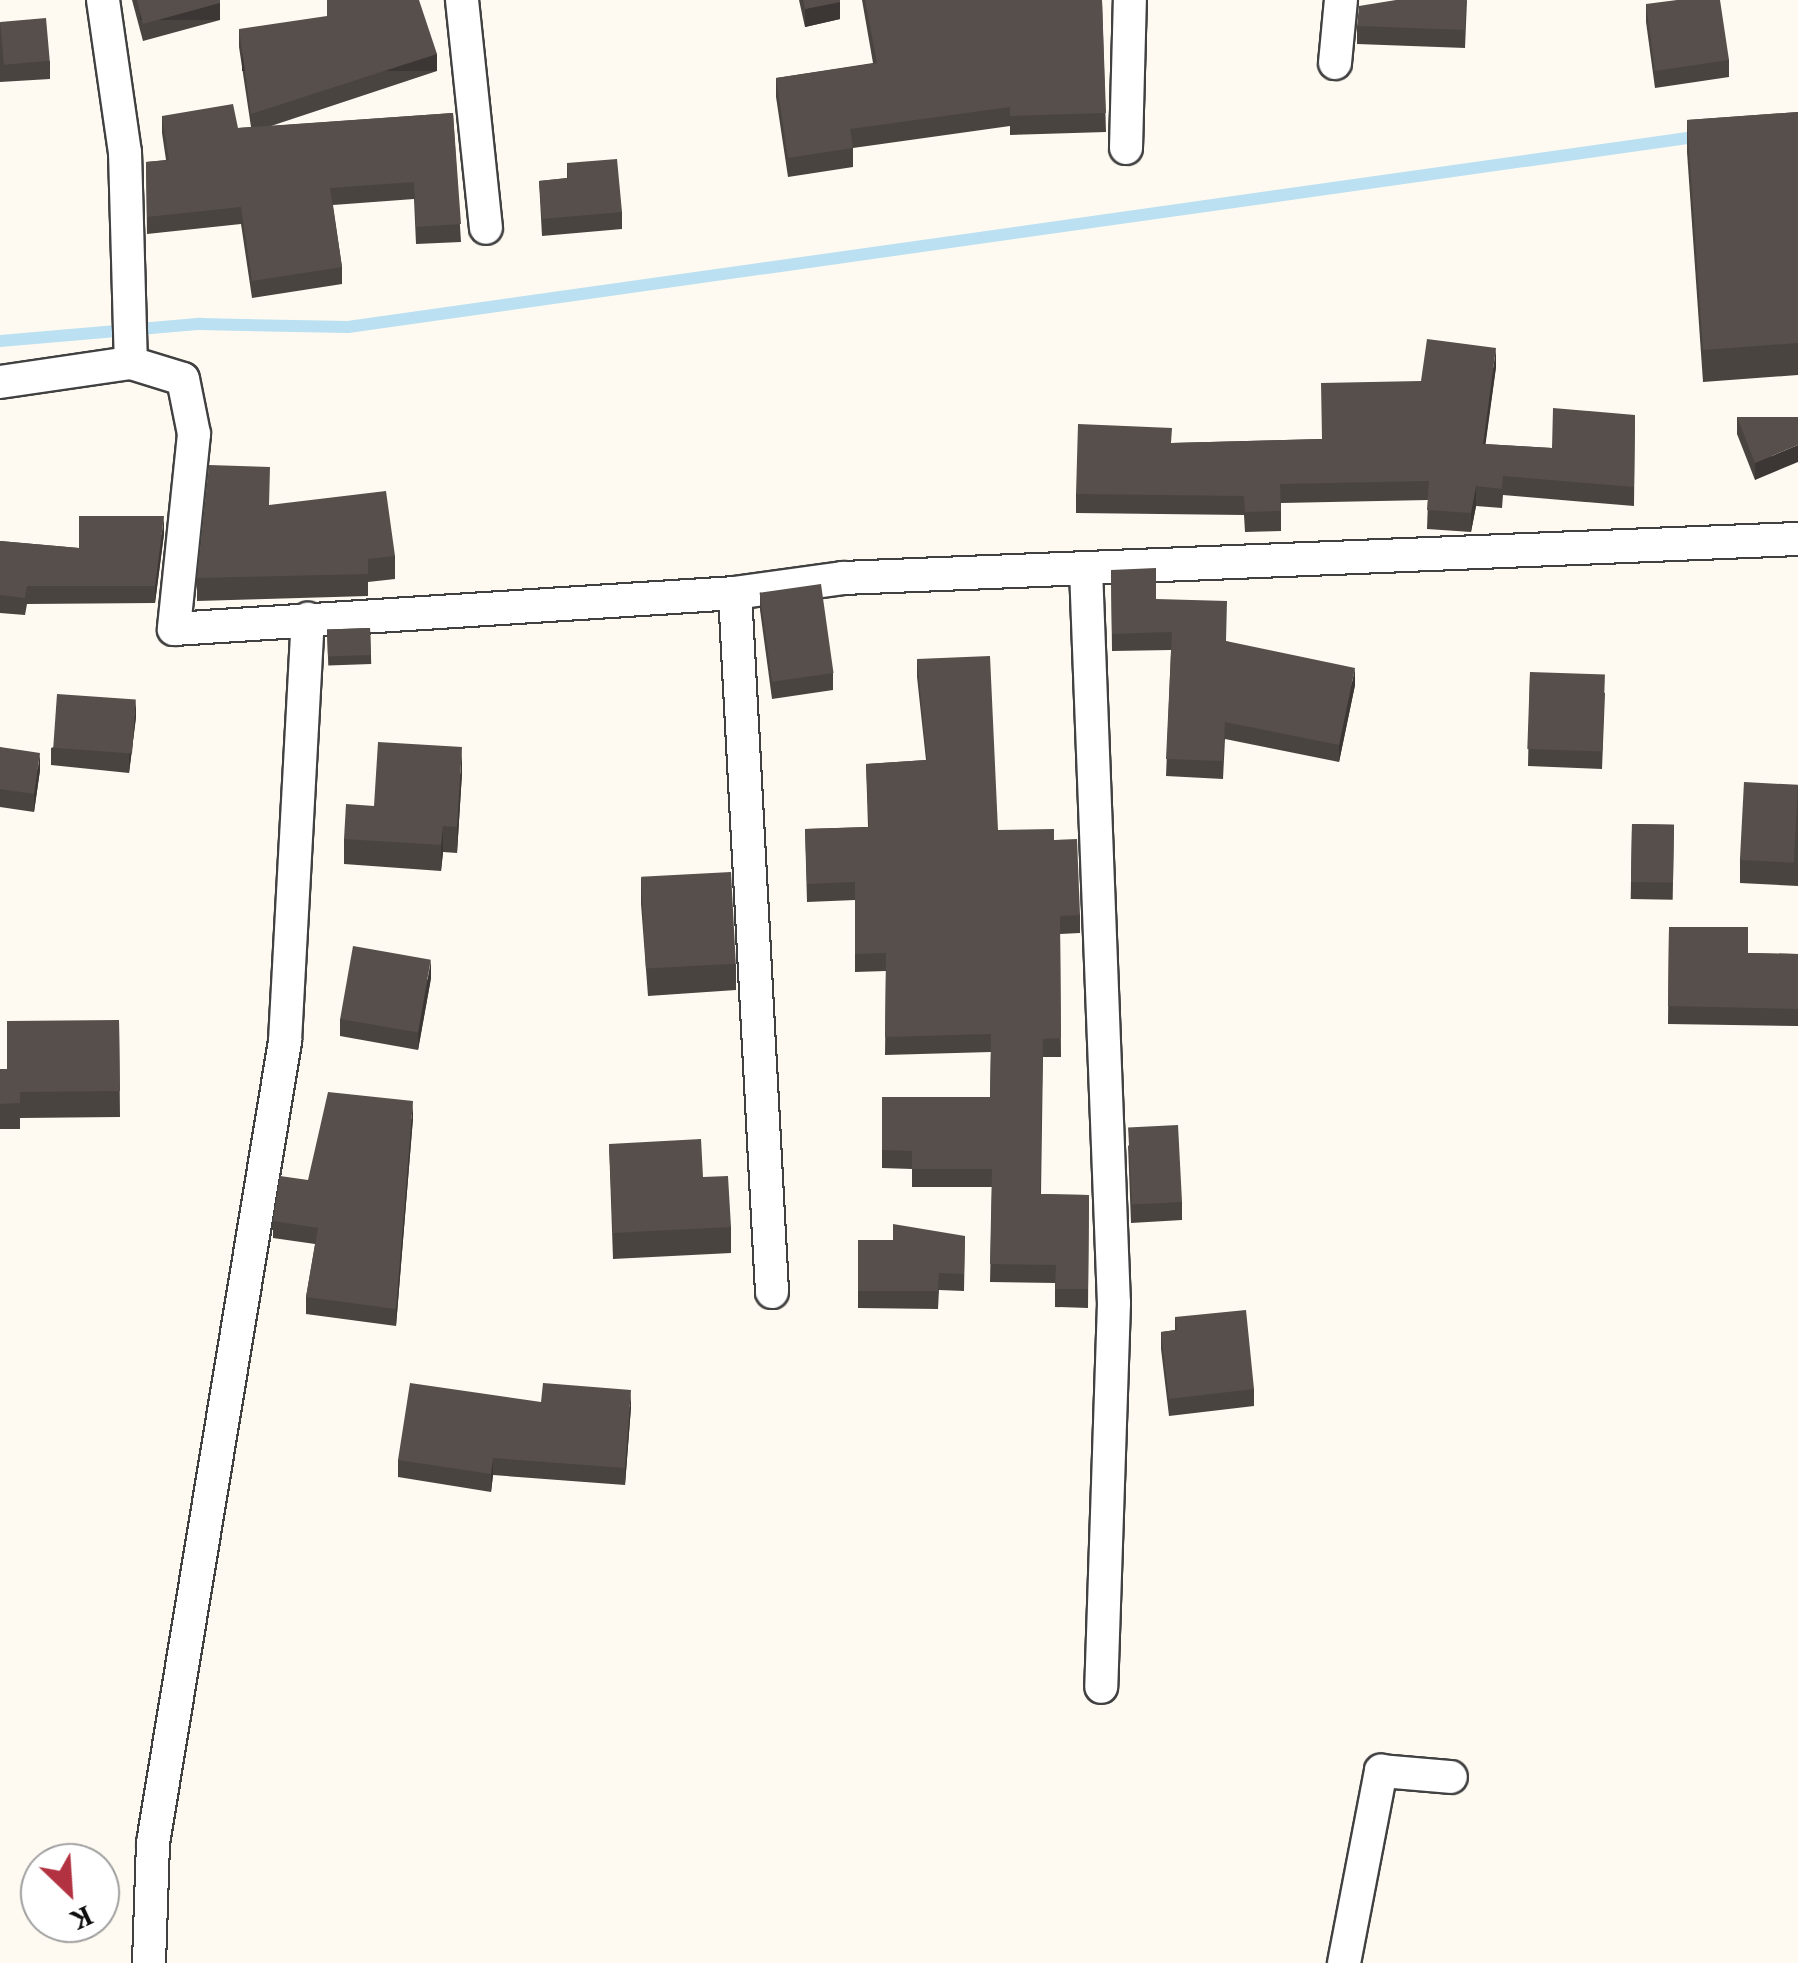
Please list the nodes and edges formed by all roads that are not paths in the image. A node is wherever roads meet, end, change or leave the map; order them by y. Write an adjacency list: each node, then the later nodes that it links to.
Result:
1 (103, 0): 8 (street)
2 (462, 0): 7 (street)
3 (1130, 0): 6 (street)
4 (1342, 0): 5 (street)
5 (1335, 63)
6 (1126, 148)
7 (486, 228)
8 (131, 363): 9 (street); 13 (street)
9 (0, 382)
10 (1798, 539): 11 (street)
11 (1086, 569): 12 (street); 15 (street)
12 (734, 592): 13 (street); 14 (street)
13 (308, 619): 17 (street)
14 (772, 1292)
15 (1101, 1687)
16 (1451, 1777): 18 (street)
17 (149, 1963)
18 (1344, 1963)

